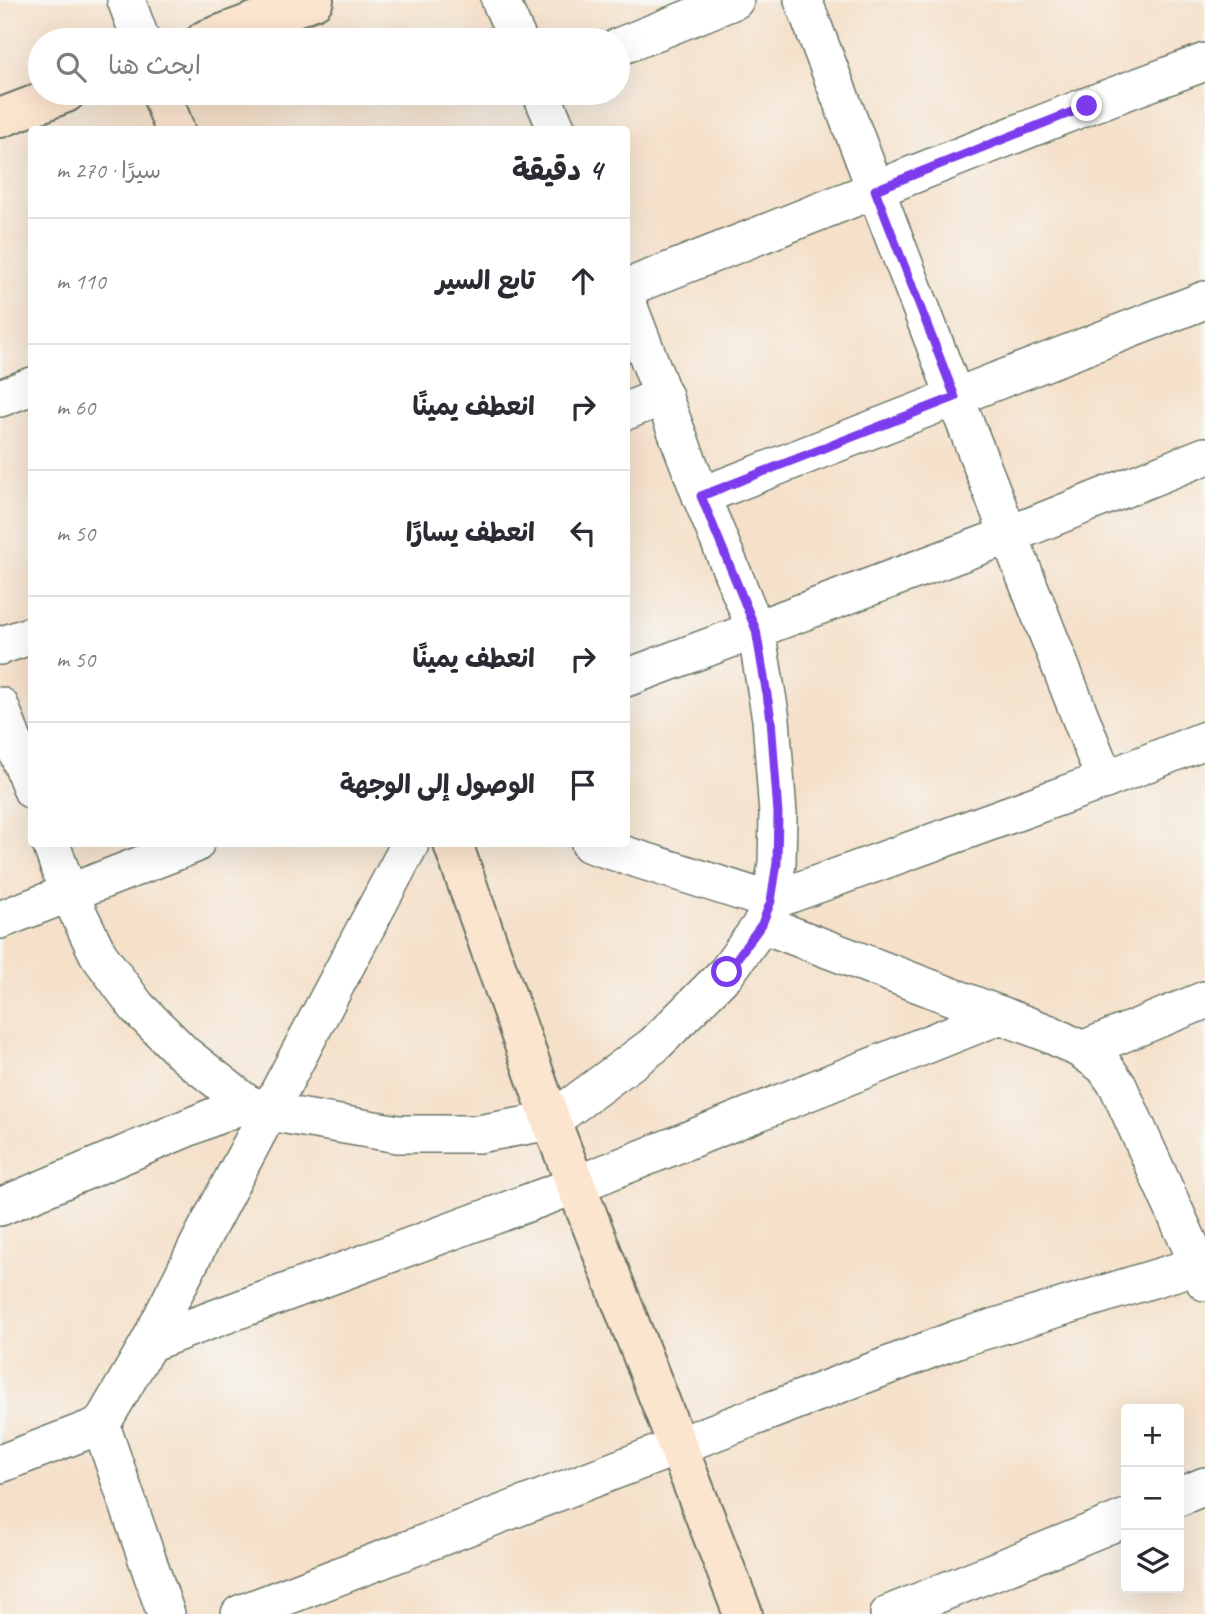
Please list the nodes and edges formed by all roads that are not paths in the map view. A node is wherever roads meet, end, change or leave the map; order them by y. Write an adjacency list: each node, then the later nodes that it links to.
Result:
1 (126, 0): 6 (street)
2 (314, 0): 7 (street)
3 (500, 0): 8 (street)
4 (736, 0): 9 (street)
5 (803, 0): 17 (street)
6 (136, 28)
7 (238, 28)
8 (513, 28)
9 (630, 42)
10 (1205, 62): 17 (street)
11 (34, 105): 14 (street)
12 (166, 105): 15 (street)
13 (546, 105): 16 (street)
14 (0, 118)
15 (174, 126)
16 (555, 126)
17 (875, 190): 18 (street); 23 (street)
18 (630, 286)
19 (1205, 300): 23 (street)
20 (630, 309): 22 (street)
21 (28, 388): 24 (street)
22 (664, 396): 25 (street); 27 (street)
23 (955, 397): 27 (street); 28 (street)
24 (0, 398)
25 (630, 409)
26 (1205, 456): 28 (street)
27 (701, 496): 29 (street)
28 (1009, 535): 29 (street); 36 (street)
29 (756, 630): 32 (street); 44 (street)
30 (28, 636): 31 (street)
31 (0, 646)
32 (630, 677)
33 (0, 706): 35 (street)
34 (1205, 740): 36 (street)
35 (10, 760): 37 (street)
36 (1105, 780): 44 (street)
37 (28, 785)
38 (52, 847): 43 (street)
39 (187, 847): 43 (street)
40 (408, 847): 49 (street)
41 (454, 847): 50 (street)
42 (598, 847): 44 (street)
43 (69, 894): 45 (street); 49 (street)
44 (766, 913): 47 (street); 50 (street)
45 (0, 920)
46 (1205, 999): 48 (street)
47 (1001, 1015): 48 (street); 51 (street)
48 (1082, 1050): 53 (street)
49 (258, 1107): 50 (street); 52 (street); 54 (street)
50 (551, 1121): 51 (street)
51 (576, 1185): 54 (street); 56 (street)
52 (0, 1207)
53 (1203, 1270): 56 (street)
54 (149, 1343): 55 (street)
55 (101, 1425): 57 (street); 61 (street)
56 (677, 1447): 62 (street); 63 (street)
57 (0, 1464)
58 (1205, 1486): 59 (street)
59 (1184, 1495)
60 (1121, 1520): 64 (street)
61 (166, 1614)
62 (240, 1614)
63 (743, 1614)
64 (889, 1614)

